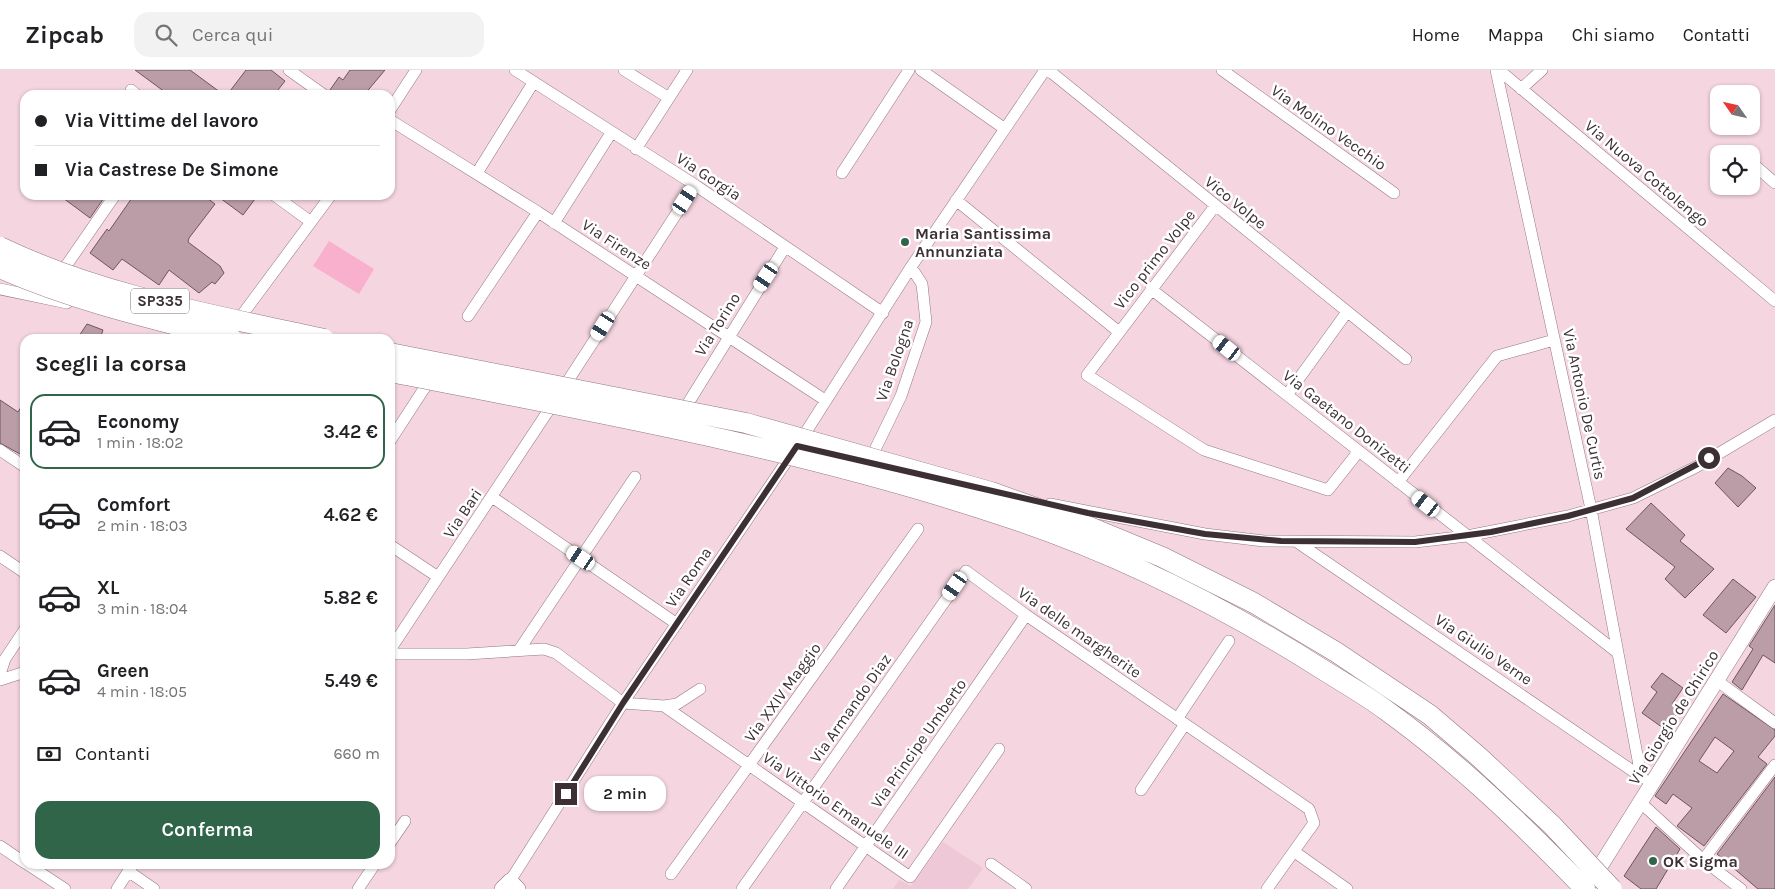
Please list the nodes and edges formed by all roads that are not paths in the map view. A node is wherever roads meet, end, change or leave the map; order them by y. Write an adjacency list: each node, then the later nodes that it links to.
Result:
1 (289, 70): 14 (street)
2 (416, 70): 16 (street)
3 (515, 70): 12 (street, Via Gorgia)
4 (624, 70): 15 (street)
5 (687, 70): 15 (street)
6 (909, 70): 23 (street)
7 (921, 70): 18 (street)
8 (1045, 70): 18 (street, Via Roma); 31 (street, Vico Volpe)
9 (1222, 70): 26 (street, Via Molino Vecchio)
10 (1497, 70): 13 (street, Via Nuova Cottolengo); 53 (street, Via Antonio De Curtis)
11 (1542, 70): 13 (street)
12 (533, 83): 19 (street, Via Gorgia); 22 (street)
13 (1521, 89): 43 (street, Via Nuova Cottolengo)
14 (317, 90)
15 (669, 98): 20 (street)
16 (395, 102)
17 (395, 123): 22 (street, Via Firenze)
18 (1005, 129): 30 (street, Via Roma)
19 (611, 133): 20 (street, Via Gorgia); 34 (street)
20 (636, 149): 25 (street, Via Gorgia)
21 (1760, 170): 24 (street)
22 (477, 173): 32 (street, Via Firenze)
23 (842, 173)
24 (1775, 182)
25 (695, 184): 36 (street, Via Gorgia); 39 (street, Via Bari)
26 (1394, 193)
27 (112, 200): 42 (street)
28 (281, 200): 33 (street)
29 (326, 200): 33 (street)
30 (956, 200): 37 (street, Via Roma); 47 (street, Vico primo Volpe)
31 (1215, 206): 41 (street, Vico primo Volpe); 44 (street, Vico Volpe)
32 (538, 212): 34 (street, Via Firenze); 46 (street)
33 (311, 222): 50 (street)
34 (554, 223): 39 (street, Via Firenze)
35 (0, 247): 51 (highway, SP335, bridge)
36 (785, 247): 45 (street, Via Gorgia); 52 (street, Via Torino)
37 (911, 267): 45 (street, Via Roma); 68 (street, Via Bologna)
38 (0, 268): 49 (highway, SP335, bridge)
39 (636, 275): 52 (street, Via Firenze); 59 (street, Via Bari)
40 (0, 289): 42 (street)
41 (1151, 290): 47 (street, Vico primo Volpe); 60 (street, Via Gaetano Donizetti)
42 (44, 297): 48 (street)
43 (1775, 301)
44 (1347, 312): 55 (street, Vico Volpe); 60 (street)
45 (883, 313): 61 (street, Via Roma)
46 (468, 316)
47 (1118, 332): 67 (street, Vico primo Volpe)
48 (203, 334)
49 (211, 334)
50 (229, 334)
51 (302, 334)
52 (728, 336): 61 (street, Via Firenze); 62 (street, Via Torino)
53 (1554, 340): 71 (street); 73 (street, Via Antonio De Curtis)
54 (395, 354): 132 (highway, bridge)
55 (1406, 359)
56 (395, 369): 58 (street)
57 (395, 373): 131 (highway, bridge)
58 (432, 376): 59 (street); 64 (street)
59 (560, 394): 62 (street); 72 (street, Via Bari)
60 (1287, 395): 67 (street, Via Gaetano Donizetti)
61 (825, 400): 65 (street, Via Roma)
62 (679, 419): 65 (street)
63 (1775, 420): 73 (street)
64 (395, 433)
65 (797, 446): 68 (street); 85 (street, Via Roma)
66 (0, 450): 69 (street)
67 (1359, 452): 71 (street, Via Gaetano Donizetti)
68 (869, 462): 76 (street)
69 (20, 464)
70 (635, 477): 79 (street)
71 (1398, 482): 75 (street, Via Gaetano Donizetti)
72 (492, 497): 79 (street); 82 (street, Via Bari)
73 (1591, 509): 75 (street); 90 (street, Via Antonio De Curtis)
74 (918, 529): 102 (street, Via XXIV Maggio)
75 (1467, 536): 76 (street); 90 (street, Via Gaetano Donizetti)
76 (1297, 542): 104 (street, Via Giulio Verne)
77 (395, 548): 82 (street)
78 (0, 556): 80 (street)
79 (581, 558): 85 (street); 89 (street)
80 (20, 570)
81 (966, 571): 84 (street, Via delle margherite); 106 (street, Via Armando Diaz)
82 (438, 578): 88 (street, Via Bari)
83 (1775, 588): 95 (street, Via Giorgio de Chirico)
84 (1026, 615): 99 (street, Via delle margherite); 111 (street, Via Principe Umberto)
85 (677, 624): 97 (street, Via Roma)
86 (20, 637): 92 (street)
87 (1229, 641): 99 (street)
88 (395, 642)
89 (519, 650): 91 (street); 97 (street)
90 (1618, 653): 104 (street, Via Antonio De Curtis)
91 (395, 654)
92 (0, 674)
93 (20, 674): 94 (street)
94 (0, 680)
95 (1716, 680): 100 (street); 104 (street, Via Giorgio de Chirico)
96 (700, 689): 98 (street, Via Vittorio Emanuele III)
97 (623, 703): 98 (street, Via Vittorio Emanuele III); 121 (street, Via Roma)
98 (664, 706): 102 (street, Via Vittorio Emanuele III)
99 (1181, 721): 105 (street); 129 (street, Via delle margherite)
100 (1775, 723)
101 (998, 749): 111 (street, Via Vittorio Emanuele III)
102 (750, 764): 106 (street, Via Vittorio Emanuele III); 120 (street, Via XXIV Maggio)
103 (1775, 765): 114 (street)
104 (1646, 780): 107 (street, Via Giorgio de Chirico)
105 (1141, 790)
106 (804, 802): 111 (street, Via Vittorio Emanuele III); 126 (street, Via Armando Diaz)
107 (1640, 802): 114 (street); 131 (street, Via Giorgio de Chirico)
108 (406, 821): 109 (street)
109 (395, 836)
110 (0, 846): 113 (street)
111 (866, 848): 127 (street, Via Principe Umberto)
112 (1299, 855): 130 (street)
113 (20, 859)
114 (1703, 860): 133 (street)
115 (991, 864): 128 (street)
116 (35, 869): 122 (street)
117 (129, 869): 123 (street)
118 (131, 869): 124 (street)
119 (372, 869): 125 (street)
120 (672, 874)
121 (510, 886)
122 (65, 889)
123 (117, 889)
124 (154, 889)
125 (358, 889)
126 (742, 889)
127 (836, 889)
128 (1026, 889)
129 (1267, 889)
130 (1347, 889)
131 (1585, 889)
132 (1612, 889)
133 (1741, 889)

